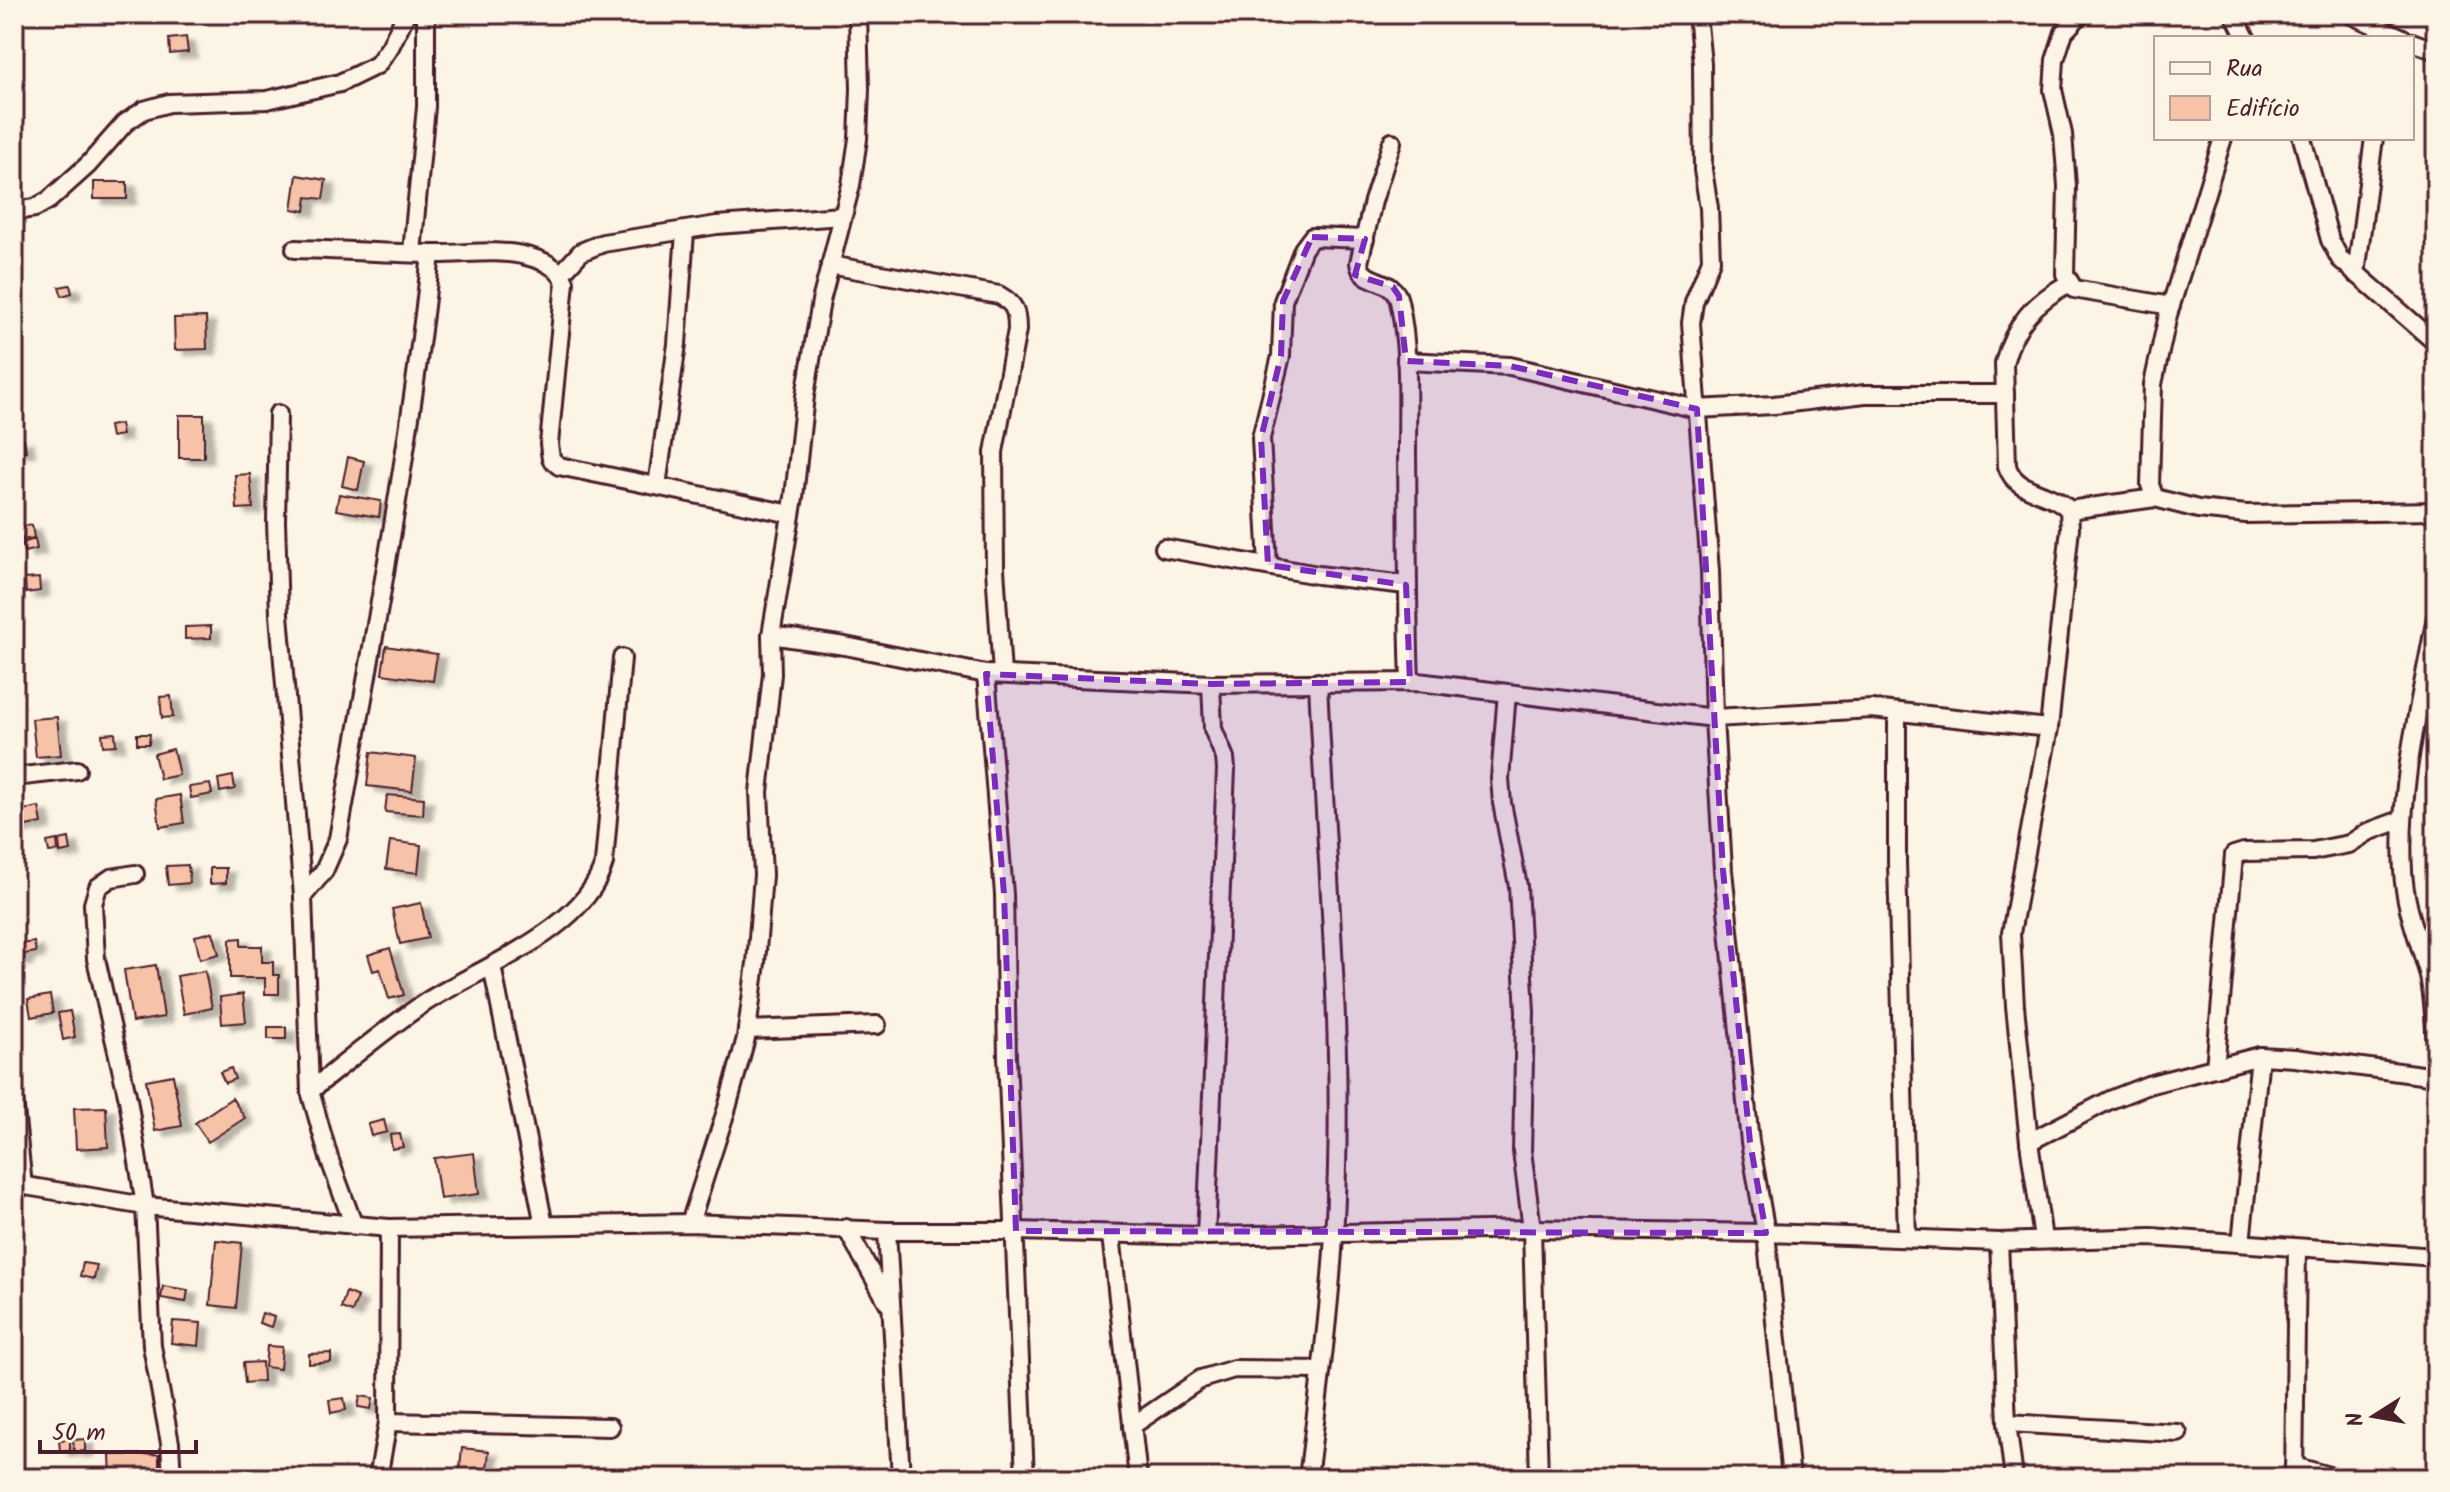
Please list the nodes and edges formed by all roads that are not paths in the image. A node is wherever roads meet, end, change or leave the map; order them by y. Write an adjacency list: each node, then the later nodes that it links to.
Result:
1 (406, 14): 16 (street)
2 (426, 14): 21 (street)
3 (858, 14): 17 (street)
4 (1697, 14): 31 (street)
5 (2081, 14): 26 (street)
6 (2234, 14): 8 (street)
7 (2349, 14): 9 (street)
8 (2243, 36)
9 (2398, 36)
10 (2414, 43): 11 (street)
11 (2436, 51)
12 (2222, 140): 27 (street)
13 (2303, 140): 25 (street)
14 (2374, 140): 25 (street)
15 (1392, 142): 19 (street)
16 (14, 211)
17 (842, 216): 18 (street); 23 (street)
18 (685, 232): 24 (street); 33 (street)
19 (1365, 239): 29 (street); 39 (street)
20 (295, 249): 21 (street)
21 (412, 252): 22 (street)
22 (431, 254): 24 (street); 56 (street)
23 (830, 265): 37 (street); 44 (street)
24 (561, 274): 33 (street)
25 (2356, 274): 28 (street)
26 (2069, 283): 27 (street); 30 (street)
27 (2171, 306): 34 (street)
28 (2436, 343)
29 (1406, 361): 31 (street); 40 (street)
30 (2005, 394): 31 (street); 35 (street)
31 (1697, 409): 50 (street)
32 (278, 414): 56 (street)
33 (657, 486): 37 (street)
34 (2155, 498): 35 (street); 36 (street)
35 (2069, 510): 51 (street)
36 (2436, 511)
37 (791, 514): 42 (street)
38 (1164, 548): 39 (street)
39 (1268, 565): 40 (street)
40 (1406, 585): 46 (street)
41 (2436, 617): 54 (street)
42 (771, 635): 44 (street); 60 (street)
43 (622, 658): 57 (street)
44 (994, 674): 47 (street); 78 (street)
45 (1318, 682): 46 (street); 47 (street); 81 (street)
46 (1410, 682): 48 (street)
47 (1211, 684): 82 (street)
48 (1507, 693): 50 (street); 76 (street)
49 (1897, 712): 50 (street); 51 (street); 83 (street)
50 (1714, 718): 79 (street)
51 (2049, 728): 68 (street)
52 (77, 770): 53 (street)
53 (14, 777)
54 (2403, 819): 62 (street); 64 (street)
55 (135, 874): 70 (street)
56 (303, 896): 66 (street)
57 (492, 966): 66 (street); 72 (street)
58 (14, 1003): 61 (street)
59 (877, 1025): 60 (street)
60 (747, 1030): 71 (street)
61 (14, 1035)
62 (2436, 1044)
63 (2260, 1056): 64 (street); 65 (street); 86 (street)
64 (2215, 1068): 68 (street)
65 (2436, 1077)
66 (310, 1091): 73 (street)
67 (14, 1100): 69 (street)
68 (2029, 1142): 84 (street)
69 (18, 1185): 70 (street)
70 (145, 1206): 73 (street); 97 (street)
71 (690, 1223): 72 (street); 75 (street)
72 (544, 1225): 74 (street)
73 (354, 1226): 74 (street)
74 (389, 1228): 91 (street)
75 (846, 1228): 77 (street); 89 (street)
76 (1532, 1229): 79 (street); 81 (street); 103 (street)
77 (887, 1231): 78 (street); 89 (street)
78 (1016, 1231): 80 (street); 100 (street)
79 (1766, 1233): 83 (street); 104 (street)
80 (1111, 1235): 82 (street); 93 (street)
81 (1334, 1235): 82 (street); 90 (street)
82 (1206, 1236)
83 (1907, 1238): 85 (street)
84 (2043, 1239): 85 (street); 86 (street)
85 (1999, 1242): 92 (street)
86 (2241, 1243): 87 (street)
87 (2297, 1248): 88 (street); 96 (street)
88 (2436, 1257)
89 (890, 1307): 99 (street)
90 (1321, 1370): 93 (street); 102 (street)
91 (388, 1422): 94 (street); 98 (street)
92 (2007, 1423): 95 (street); 105 (street)
93 (1132, 1426): 101 (street)
94 (610, 1427)
95 (2178, 1433)
96 (2294, 1472): 106 (street)
97 (172, 1478)
98 (378, 1478)
99 (901, 1478)
100 (1025, 1478)
101 (1138, 1478)
102 (1308, 1478)
103 (1539, 1478)
104 (1791, 1478)
105 (2014, 1478)
106 (2336, 1478)

